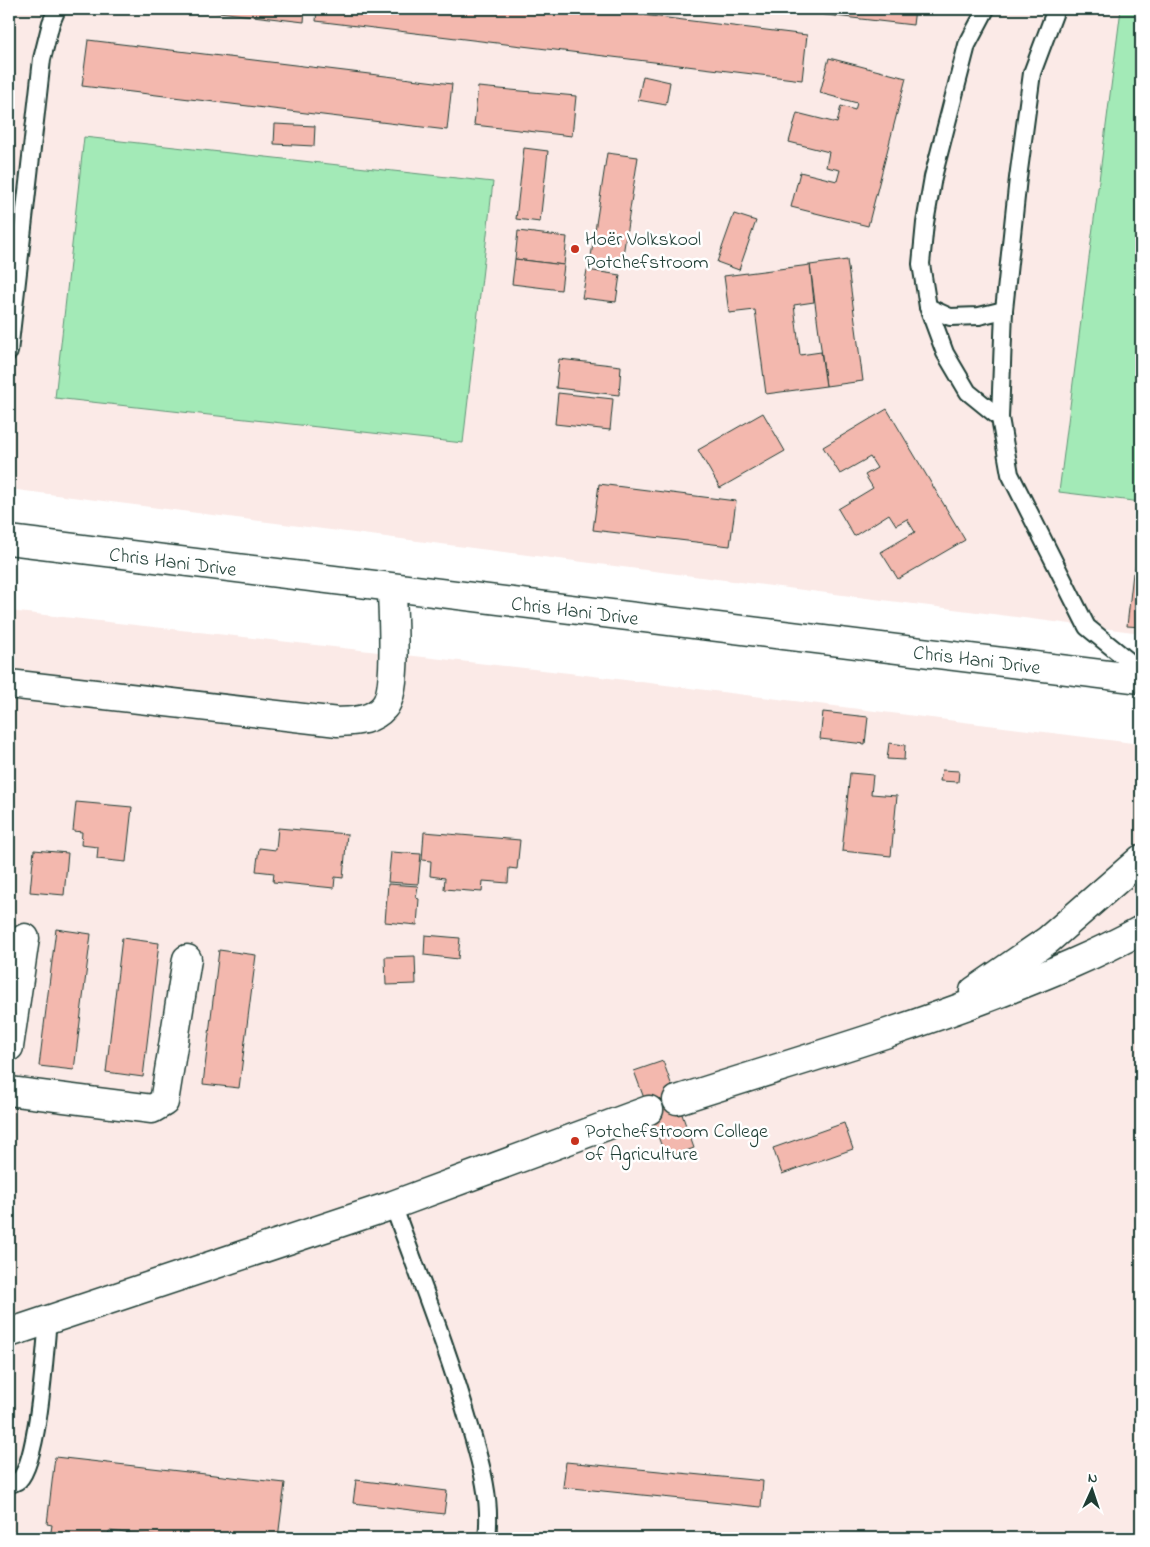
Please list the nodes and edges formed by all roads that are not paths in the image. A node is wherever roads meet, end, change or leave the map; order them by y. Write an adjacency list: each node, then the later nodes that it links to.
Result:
1 (57, 9): 6 (lane)
2 (986, 9): 4 (lane)
3 (1056, 9): 5 (lane)
4 (928, 307): 5 (lane); 7 (lane)
5 (1004, 310): 7 (lane)
6 (9, 352)
7 (1000, 418): 10 (lane)
8 (9, 540): 9 (street, Chris Hani Drive)
9 (392, 588): 11 (street, Chris Hani Drive); 12 (street)
10 (1141, 671)
11 (1141, 679)
12 (9, 684)
13 (1141, 859): 17 (street)
14 (1141, 930): 17 (street)
15 (25, 938): 18 (street)
16 (187, 959): 19 (street)
17 (938, 1016): 20 (street)
18 (9, 1047)
19 (9, 1091)
20 (677, 1100)
21 (649, 1110): 22 (street)
22 (393, 1205): 23 (street); 26 (lane)
23 (48, 1319): 24 (street); 25 (lane)
24 (9, 1332)
25 (9, 1484)
26 (487, 1538)

